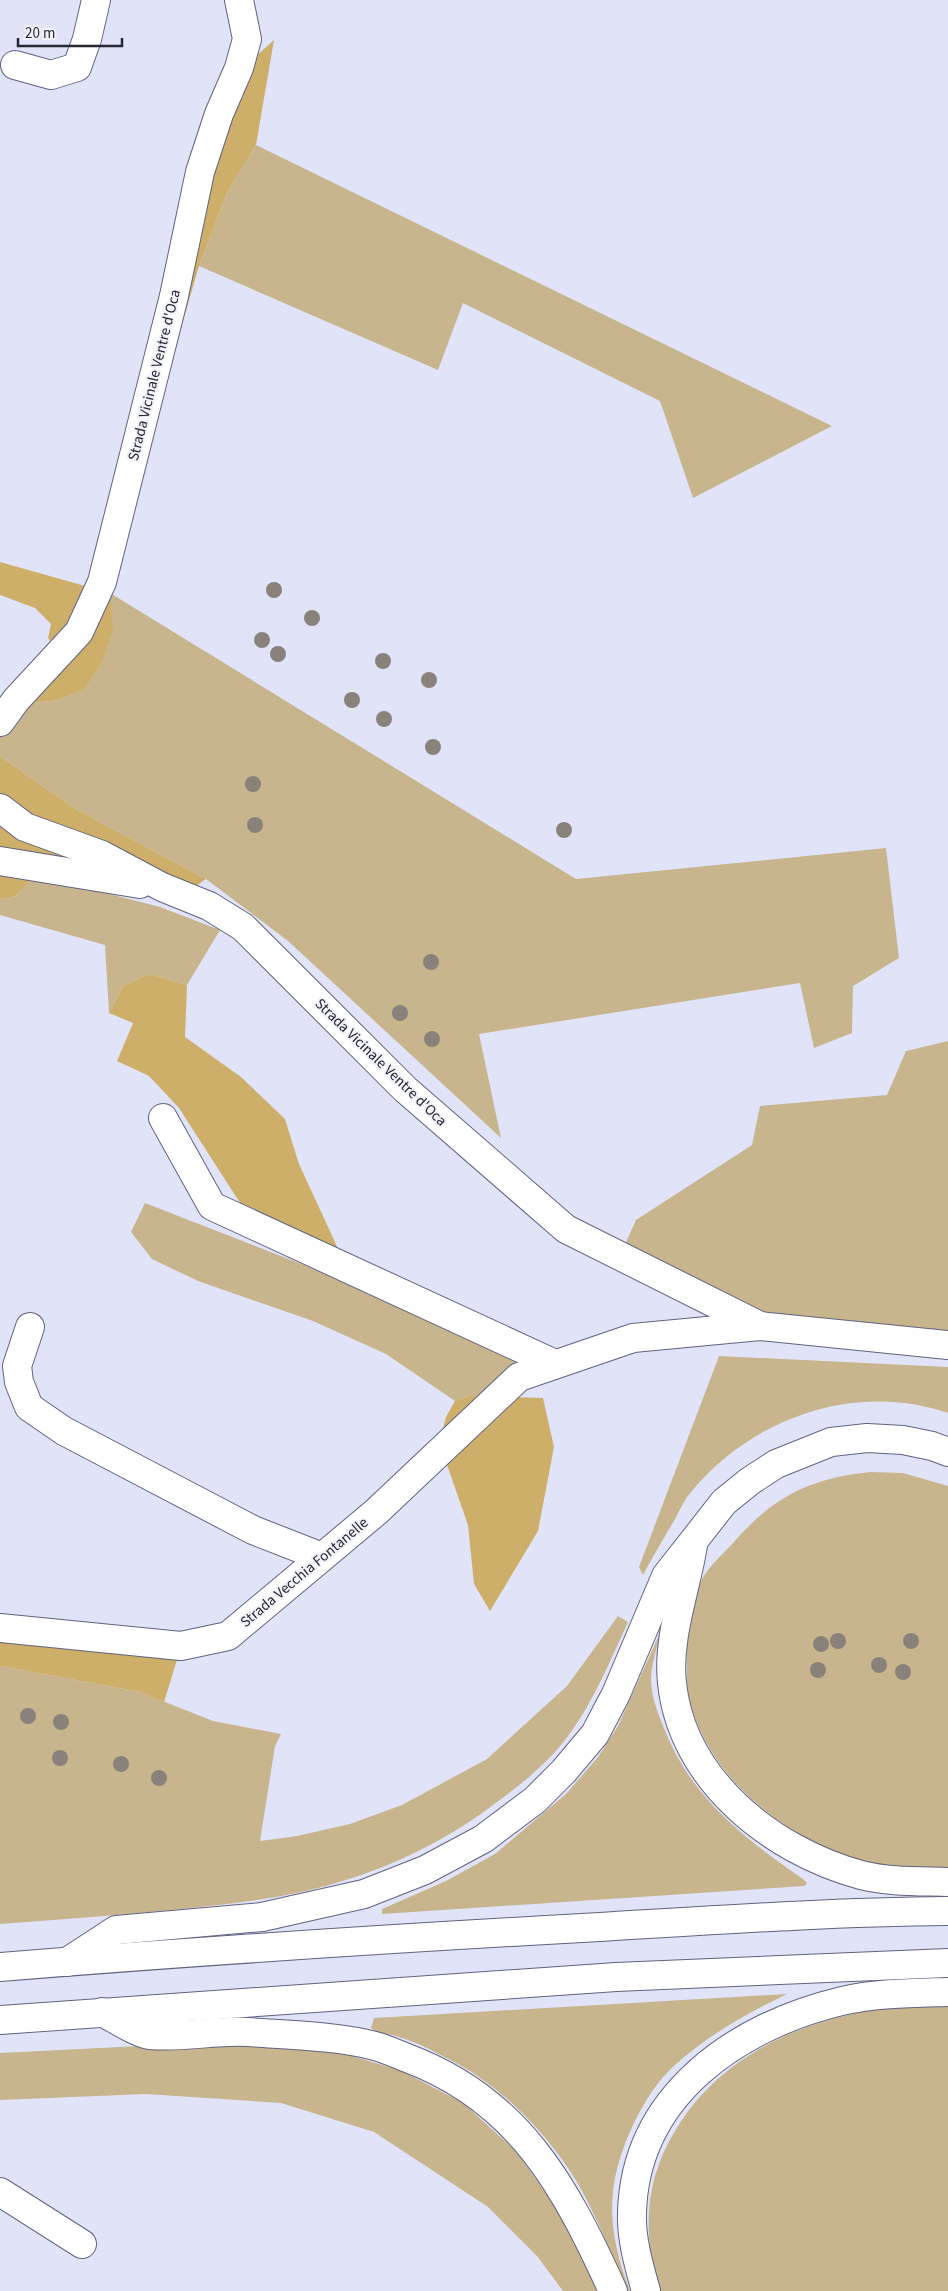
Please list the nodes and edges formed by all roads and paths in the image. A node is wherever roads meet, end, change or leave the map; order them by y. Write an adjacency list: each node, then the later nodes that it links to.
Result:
1 (96, 0): 3 (main road)
2 (239, 0): 4 (main road, Strada Vicinale Ventre d'Oca)
3 (15, 65)
4 (0, 722)
5 (0, 808): 7 (main road, Strada Vicinale Ventre d'Oca)
6 (0, 861): 7 (main road)
7 (162, 887): 9 (main road, Strada Vicinale Ventre d'Oca)
8 (163, 1118): 12 (main road)
9 (760, 1326): 11 (main road, Strada Vicinale Ventre d'Oca); 12 (main road, Strada Vicinale Ventre d'Oca)
10 (30, 1327): 15 (main road)
11 (948, 1345)
12 (555, 1364): 15 (main road, Strada Vecchia Fontanelle)
13 (948, 1452): 14 (main road)
14 (694, 1540): 17 (main road); 19 (main road)
15 (322, 1557): 16 (main road, Strada Vecchia Fontanelle)
16 (0, 1628)
17 (948, 1882)
18 (948, 1911): 19 (main road)
19 (67, 1962): 21 (main road)
20 (948, 1963): 23 (main road)
21 (0, 1967)
22 (948, 1992): 28 (main road)
23 (101, 2012): 24 (main road); 27 (main road)
24 (0, 2020)
25 (0, 2192): 26 (main road)
26 (82, 2244)
27 (613, 2291)
28 (646, 2291)

